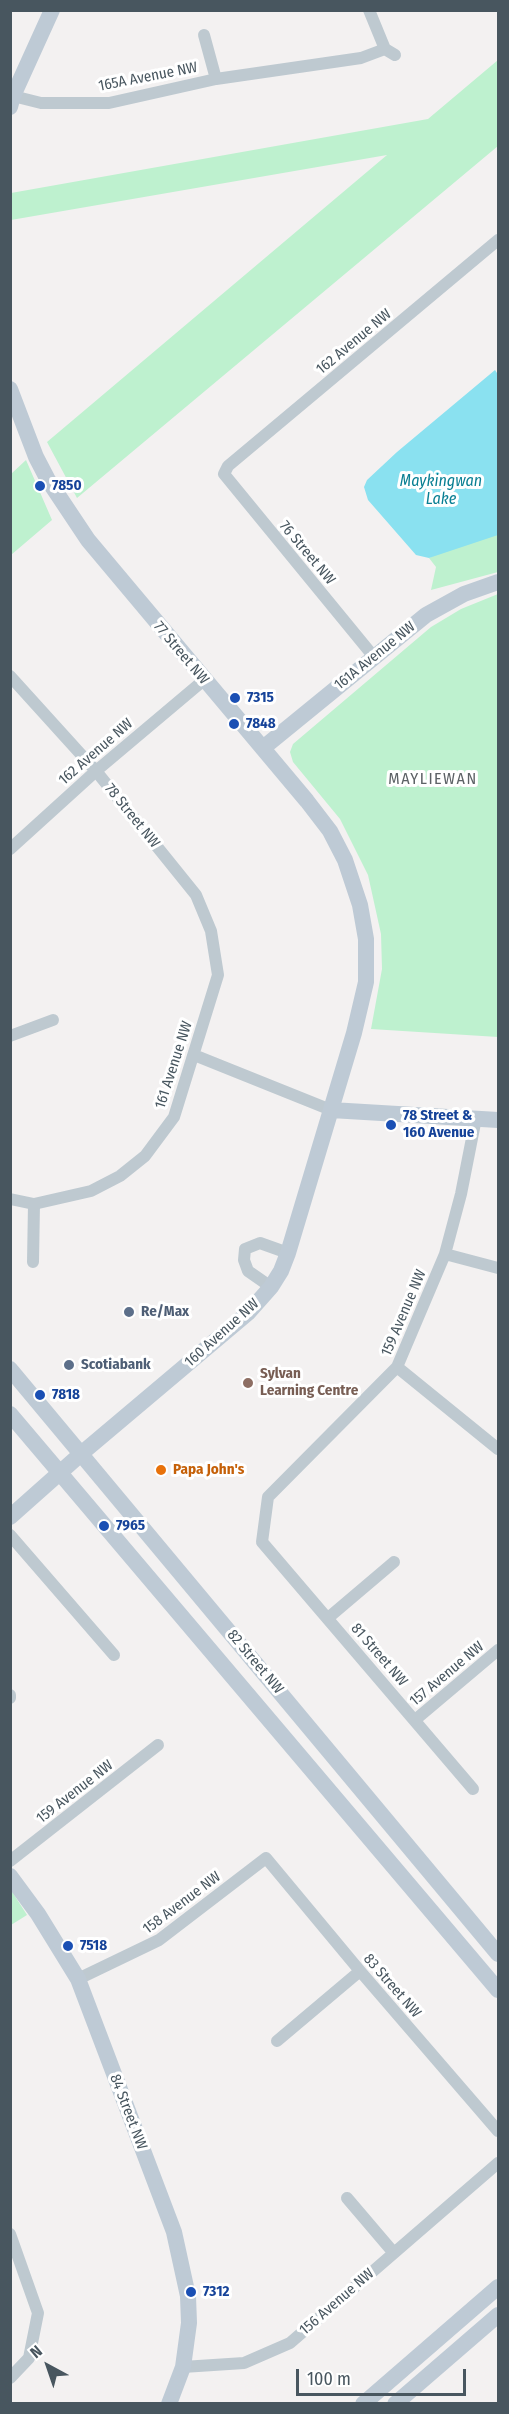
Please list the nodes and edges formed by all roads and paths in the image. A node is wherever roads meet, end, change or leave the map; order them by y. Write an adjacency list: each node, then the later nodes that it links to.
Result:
1 (52, 10): 5 (street)
2 (369, 10): 4 (street, 165A Avenue NW)
3 (204, 35): 4 (street, 165A Avenue NW)
4 (216, 79): 5 (street, 165A Avenue NW)
5 (12, 101)
6 (498, 240): 9 (street, 162 Avenue NW)
7 (10, 388): 8 (street, 77 Street NW)
8 (13, 406): 13 (street, 77 Street NW)
9 (228, 466): 11 (street, 76 Street NW)
10 (498, 582): 11 (street, 161A Avenue NW)
11 (374, 657): 14 (street, 161A Avenue NW)
12 (10, 676): 15 (street, 78 Street NW)
13 (204, 680): 14 (street, 77 Street NW); 15 (street, 162 Avenue NW)
14 (263, 748): 18 (street, 77 Street NW)
15 (96, 771): 16 (street, 162 Avenue NW); 17 (street, 78 Street NW)
16 (10, 849)
17 (218, 975): 21 (street, 161 Avenue NW)
18 (366, 981): 22 (street, 160 Avenue NW)
19 (53, 1020): 20 (street)
20 (10, 1036)
21 (194, 1055): 22 (street); 26 (street, 161 Avenue NW)
22 (332, 1110): 23 (street); 27 (street, 160 Avenue NW)
23 (476, 1118): 24 (street); 28 (street, 159 Avenue NW)
24 (498, 1120)
25 (10, 1199): 26 (street)
26 (34, 1204): 29 (street)
27 (288, 1253): 31 (street, 160 Avenue NW); 31 (street)
28 (445, 1254): 30 (street); 32 (street, 159 Avenue NW)
29 (33, 1262)
30 (498, 1268)
31 (271, 1287): 36 (street, 160 Avenue NW)
32 (397, 1367): 35 (street); 40 (street, 159 Avenue NW)
33 (10, 1369): 36 (street, 82 Street NW)
34 (10, 1414): 37 (street, 82 Street NW)
35 (498, 1449)
36 (82, 1453): 37 (street, 160 Avenue NW); 51 (street, 82 Street NW)
37 (60, 1473): 38 (street, 160 Avenue NW); 54 (street, 82 Street NW)
38 (10, 1517)
39 (10, 1535): 44 (street)
40 (262, 1542): 42 (street, 81 Street NW)
41 (394, 1562): 42 (street)
42 (327, 1618): 45 (street, 81 Street NW)
43 (498, 1650): 45 (street, 157 Avenue NW)
44 (114, 1655)
45 (415, 1720): 47 (street, 81 Street NW)
46 (158, 1746): 49 (street, 159 Avenue NW)
47 (473, 1789)
48 (266, 1858): 52 (street, 83 Street NW); 53 (street, 158 Avenue NW)
49 (10, 1861)
50 (10, 1876): 53 (street, 84 Street NW)
51 (498, 1954)
52 (360, 1971): 55 (street); 56 (street, 83 Street NW)
53 (78, 1979): 65 (street, 84 Street NW)
54 (496, 1988)
55 (277, 2041)
56 (498, 2131)
57 (498, 2163): 60 (street, 156 Avenue NW)
58 (347, 2198): 60 (street)
59 (10, 2234): 66 (street)
60 (393, 2252): 65 (street, 156 Avenue NW)
61 (498, 2287): 68 (street)
62 (498, 2315): 64 (street)
63 (498, 2320): 64 (street)
64 (480, 2331): 69 (street)
65 (183, 2367): 67 (street)
66 (10, 2378)
67 (169, 2403)
68 (363, 2403)
69 (395, 2403)

